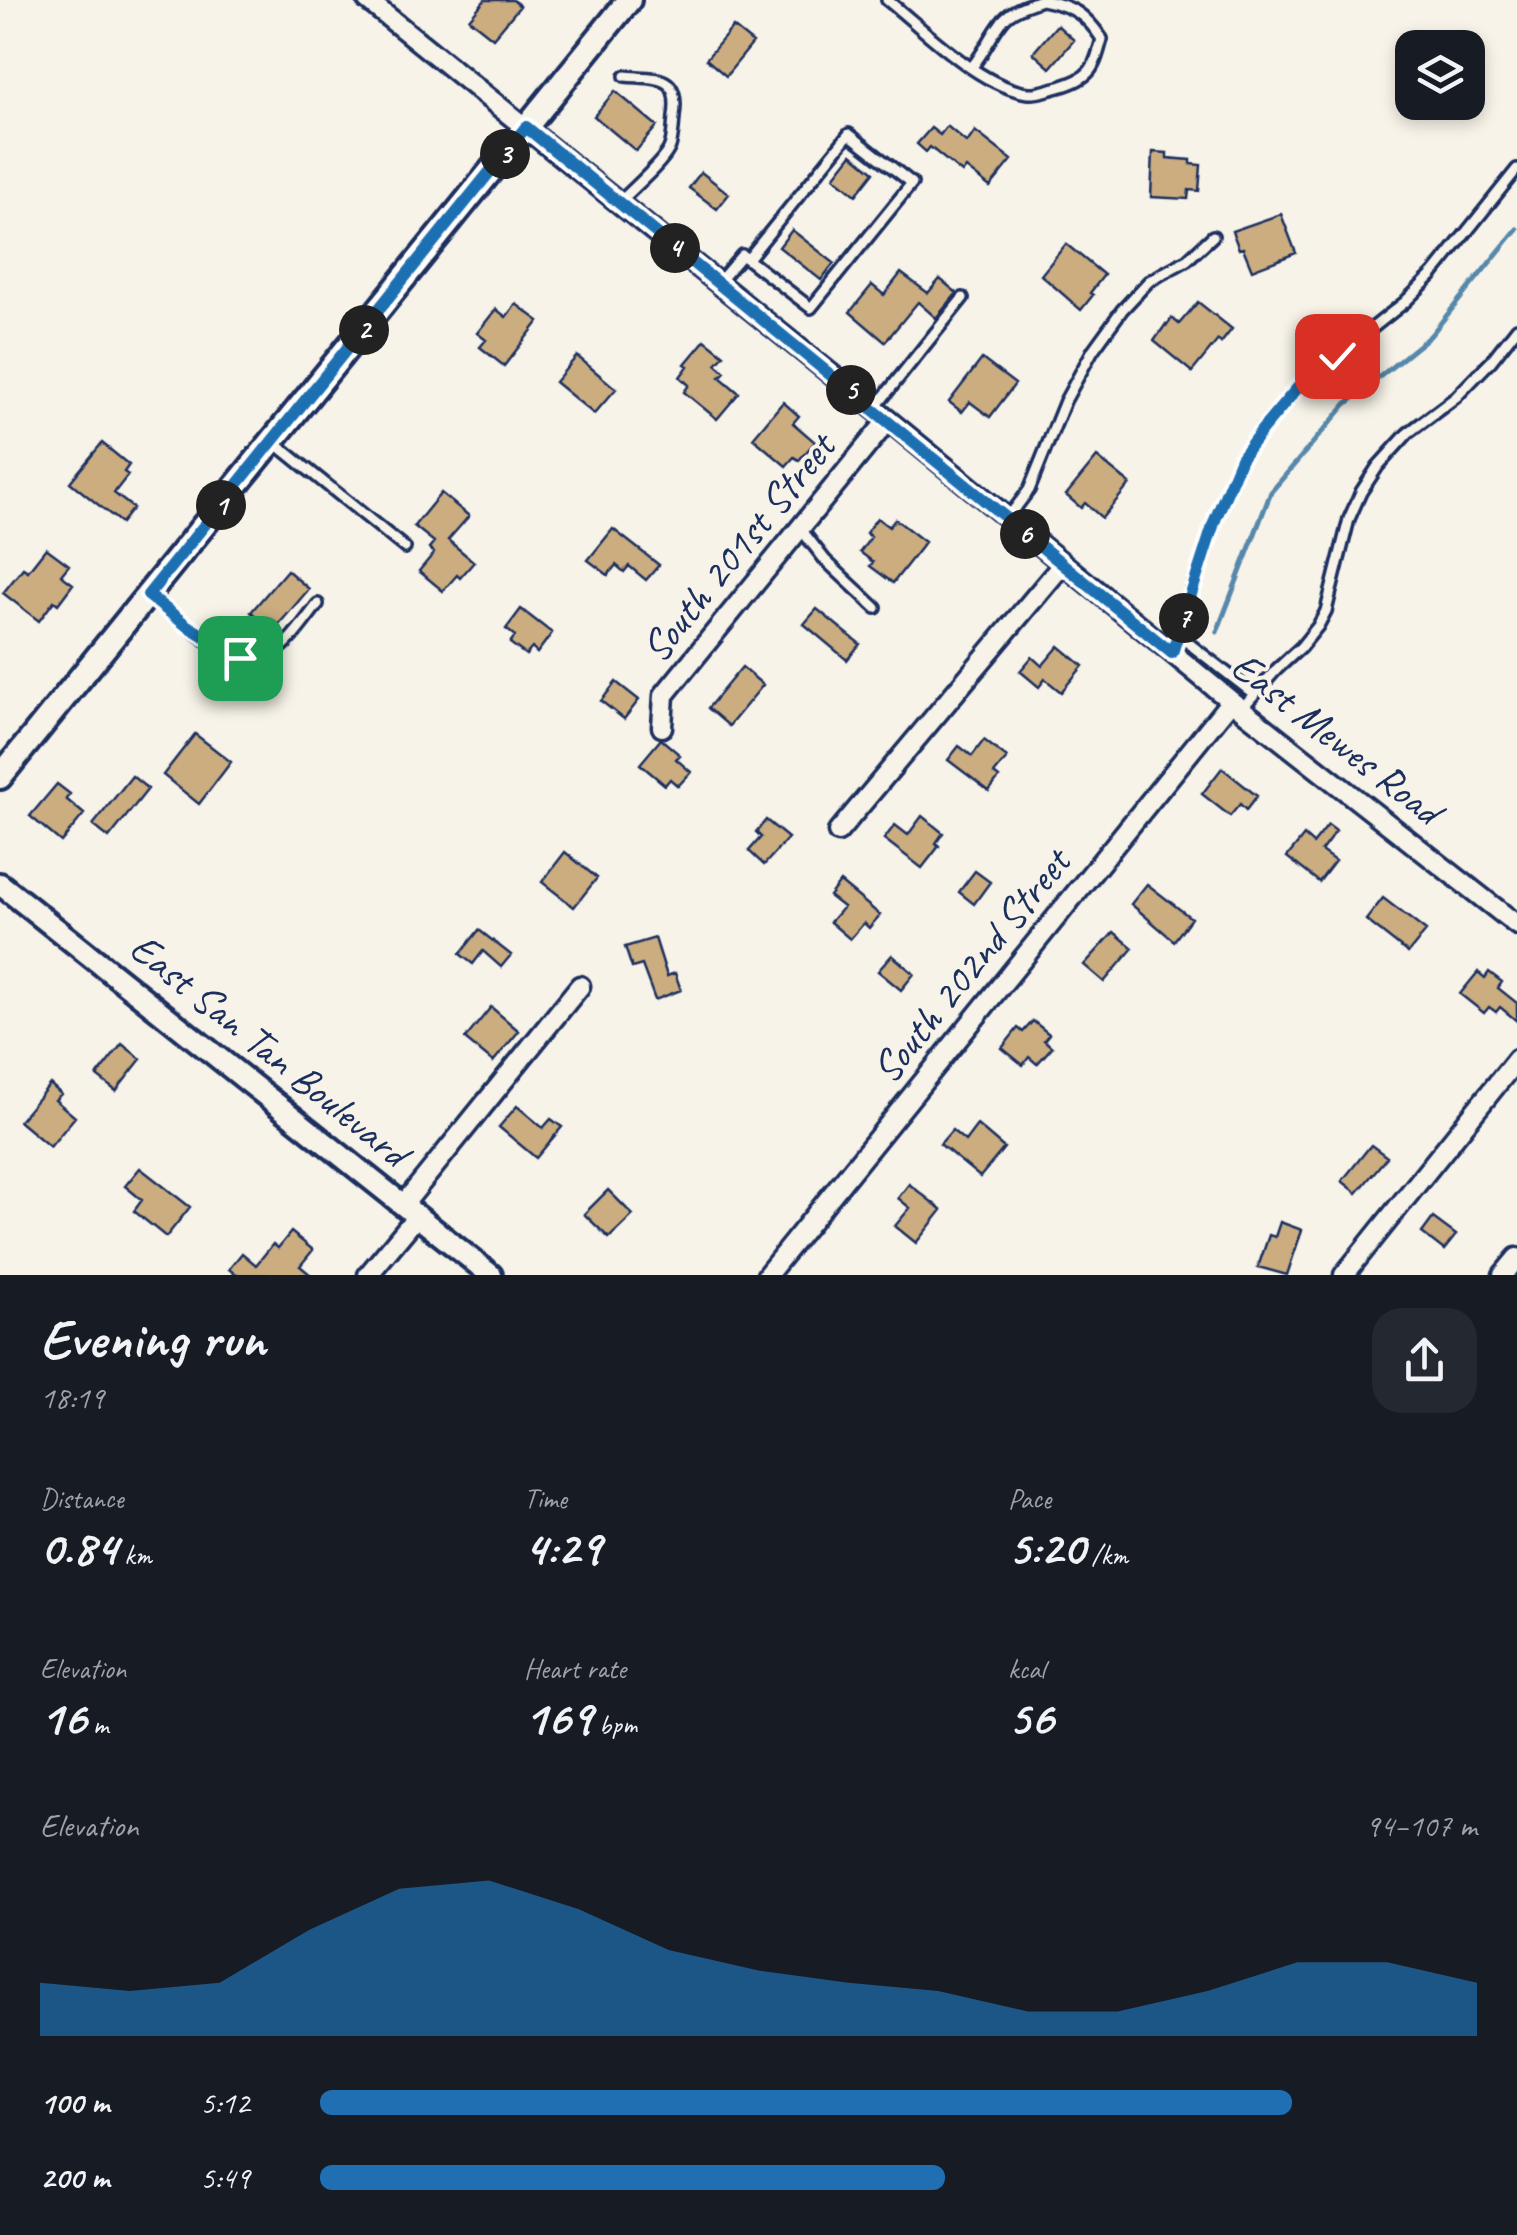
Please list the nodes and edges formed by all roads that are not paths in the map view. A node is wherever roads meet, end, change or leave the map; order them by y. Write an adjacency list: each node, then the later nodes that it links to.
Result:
1 (366, 0): 7 (street, East Mewes Road)
2 (630, 0): 7 (main road)
3 (887, 0): 5 (lane)
4 (1041, 0): 5 (lane); 5 (lane)
5 (972, 68)
6 (624, 76): 9 (lane)
7 (526, 127): 9 (street, East Mewes Road); 16 (main road)
8 (1517, 169): 24 (lane)
9 (619, 203): 12 (street, East Mewes Road)
10 (1213, 236): 17 (lane)
11 (748, 259): 11 (lane); 12 (lane)
12 (718, 283): 15 (street, East Mewes Road)
13 (963, 298): 15 (lane)
14 (1517, 328): 25 (lane)
15 (881, 414): 17 (street, East Mewes Road); 18 (street, South 201st Street)
16 (273, 441): 19 (lane); 21 (main road)
17 (1007, 519): 20 (street, East Mewes Road)
18 (800, 528): 23 (lane); 27 (street, South 201st Street)
19 (405, 548)
20 (1062, 564): 24 (street, East Mewes Road); 29 (street)
21 (148, 595): 22 (lane); 28 (main road)
22 (318, 604)
23 (876, 608)
24 (1175, 644): 25 (lane); 26 (street, East Mewes Road)
25 (1254, 694): 26 (lane)
26 (1236, 705): 31 (street, East Mewes Road); 38 (street, South 202nd Street)
27 (662, 727)
28 (0, 778)
29 (838, 832)
30 (0, 884): 34 (street, East San Tan Boulevard)
31 (1517, 925)
32 (580, 986): 34 (street)
33 (1517, 1059): 39 (street)
34 (410, 1210): 36 (street); 37 (street, East San Tan Boulevard)
35 (1517, 1258): 40 (street)
36 (368, 1275)
37 (492, 1275)
38 (767, 1275)
39 (1344, 1275)
40 (1503, 1275)

